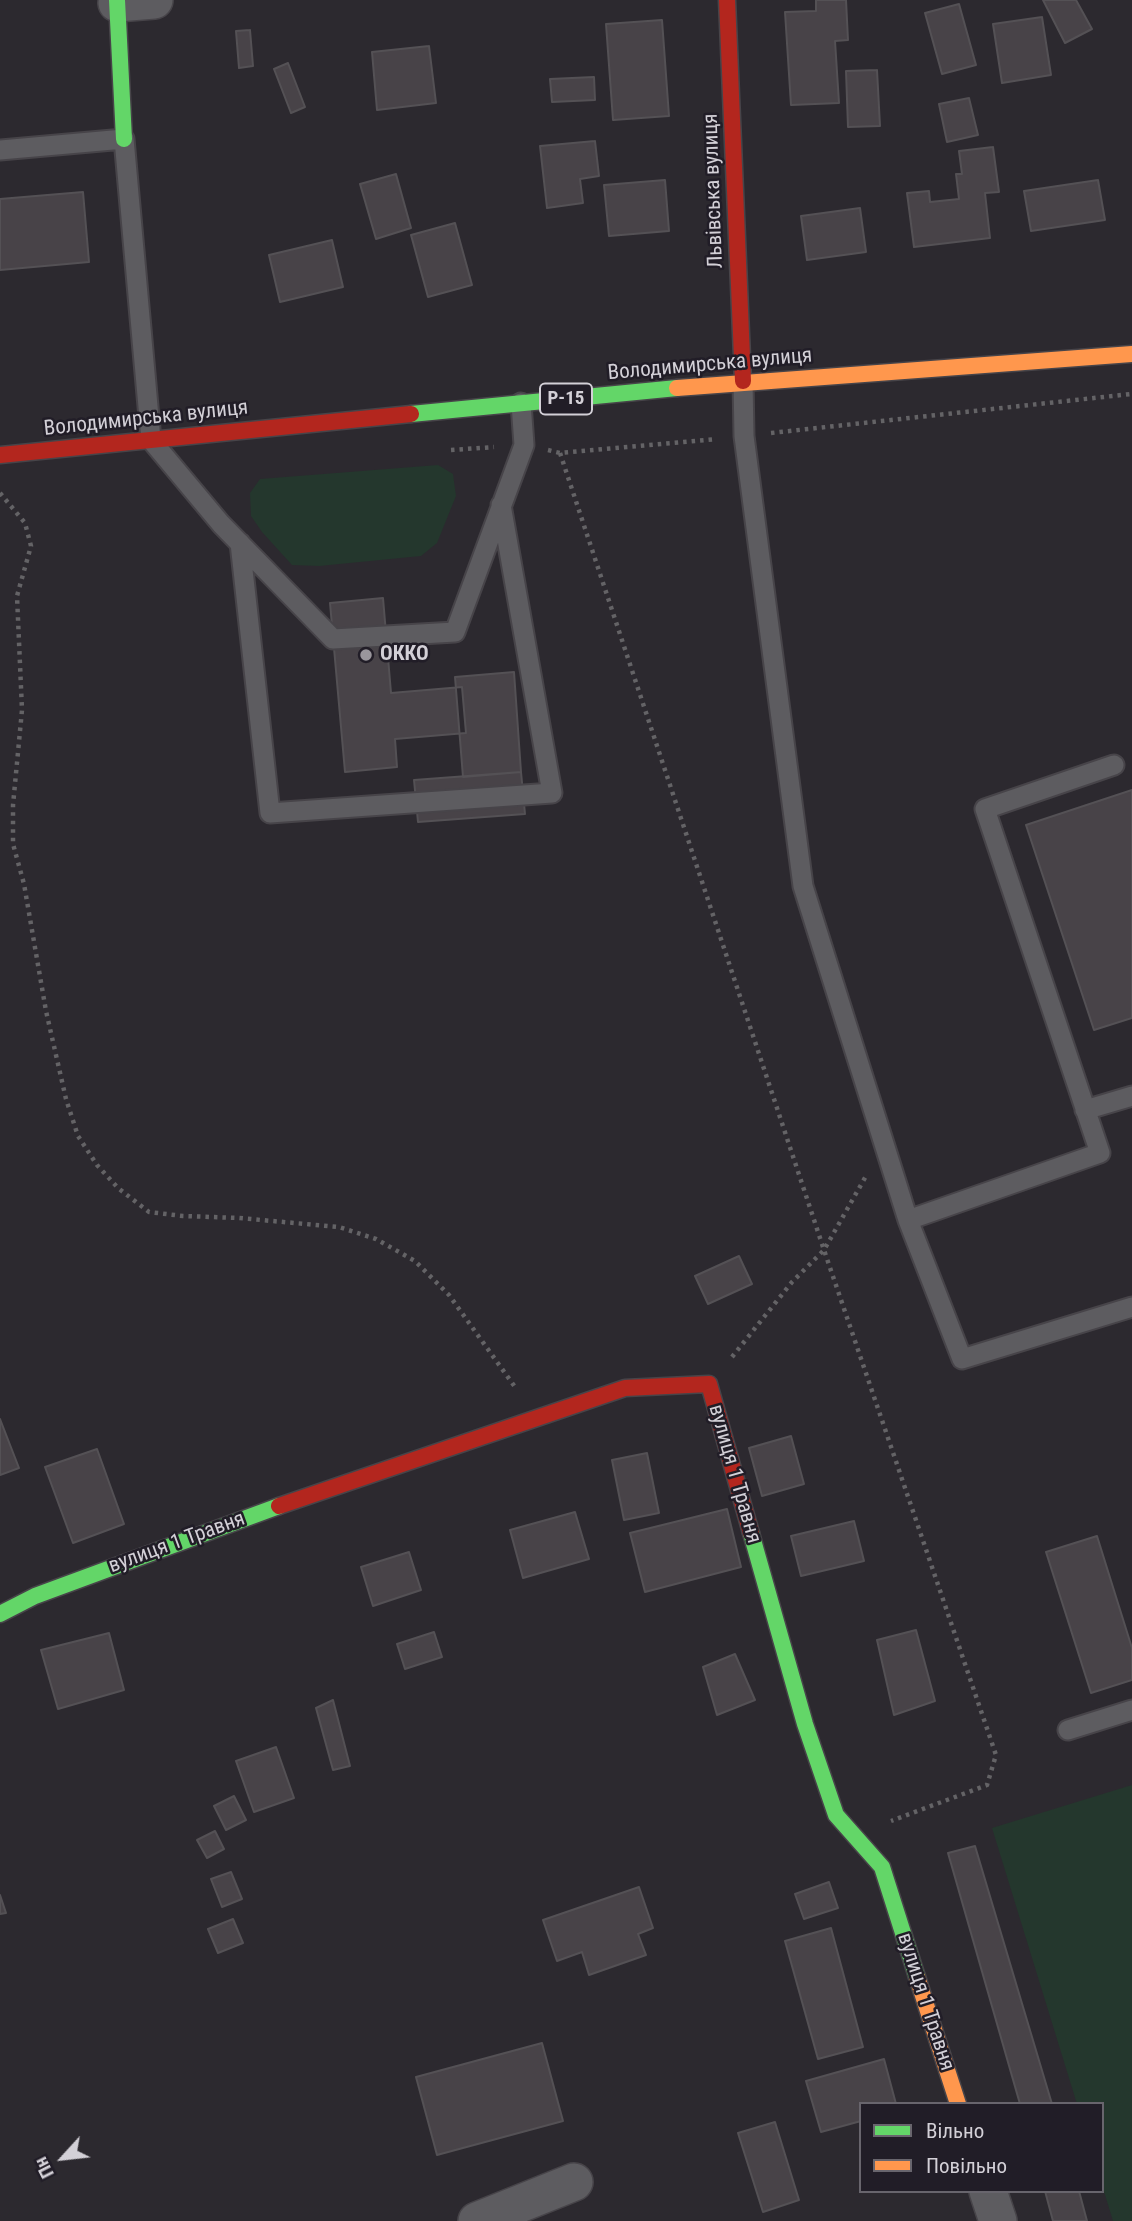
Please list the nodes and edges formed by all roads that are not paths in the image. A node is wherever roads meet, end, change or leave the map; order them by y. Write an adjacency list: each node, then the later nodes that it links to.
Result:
1 (154, 0): 3 (street)
2 (727, 0): 7 (street, Львівська вулиця)
3 (117, 1): 4 (street)
4 (124, 139): 5 (lane); 9 (lane)
5 (0, 150)
6 (1132, 354): 7 (street, Володимирська вулиця / Р-15)
7 (743, 381): 8 (street, Володимирська вулиця / Р-15); 16 (lane)
8 (521, 403): 9 (street, Володимирська вулиця / Р-15); 11 (lane)
9 (151, 440): 10 (street, Володимирська вулиця / Р-15); 12 (lane)
10 (0, 455)
11 (501, 505): 12 (lane); 12 (lane)
12 (240, 543)
13 (1114, 765): 15 (lane)
14 (1132, 1096): 15 (lane)
15 (1085, 1110): 16 (lane)
16 (908, 1220): 17 (lane)
17 (1132, 1307)
18 (0, 1614): 21 (street, вулиця 1 Травня)
19 (1132, 1710): 20 (lane)
20 (1068, 1730)
21 (957, 2102)
22 (574, 2182): 24 (street)
23 (989, 2193): 25 (street)
24 (477, 2221)
25 (998, 2221)

